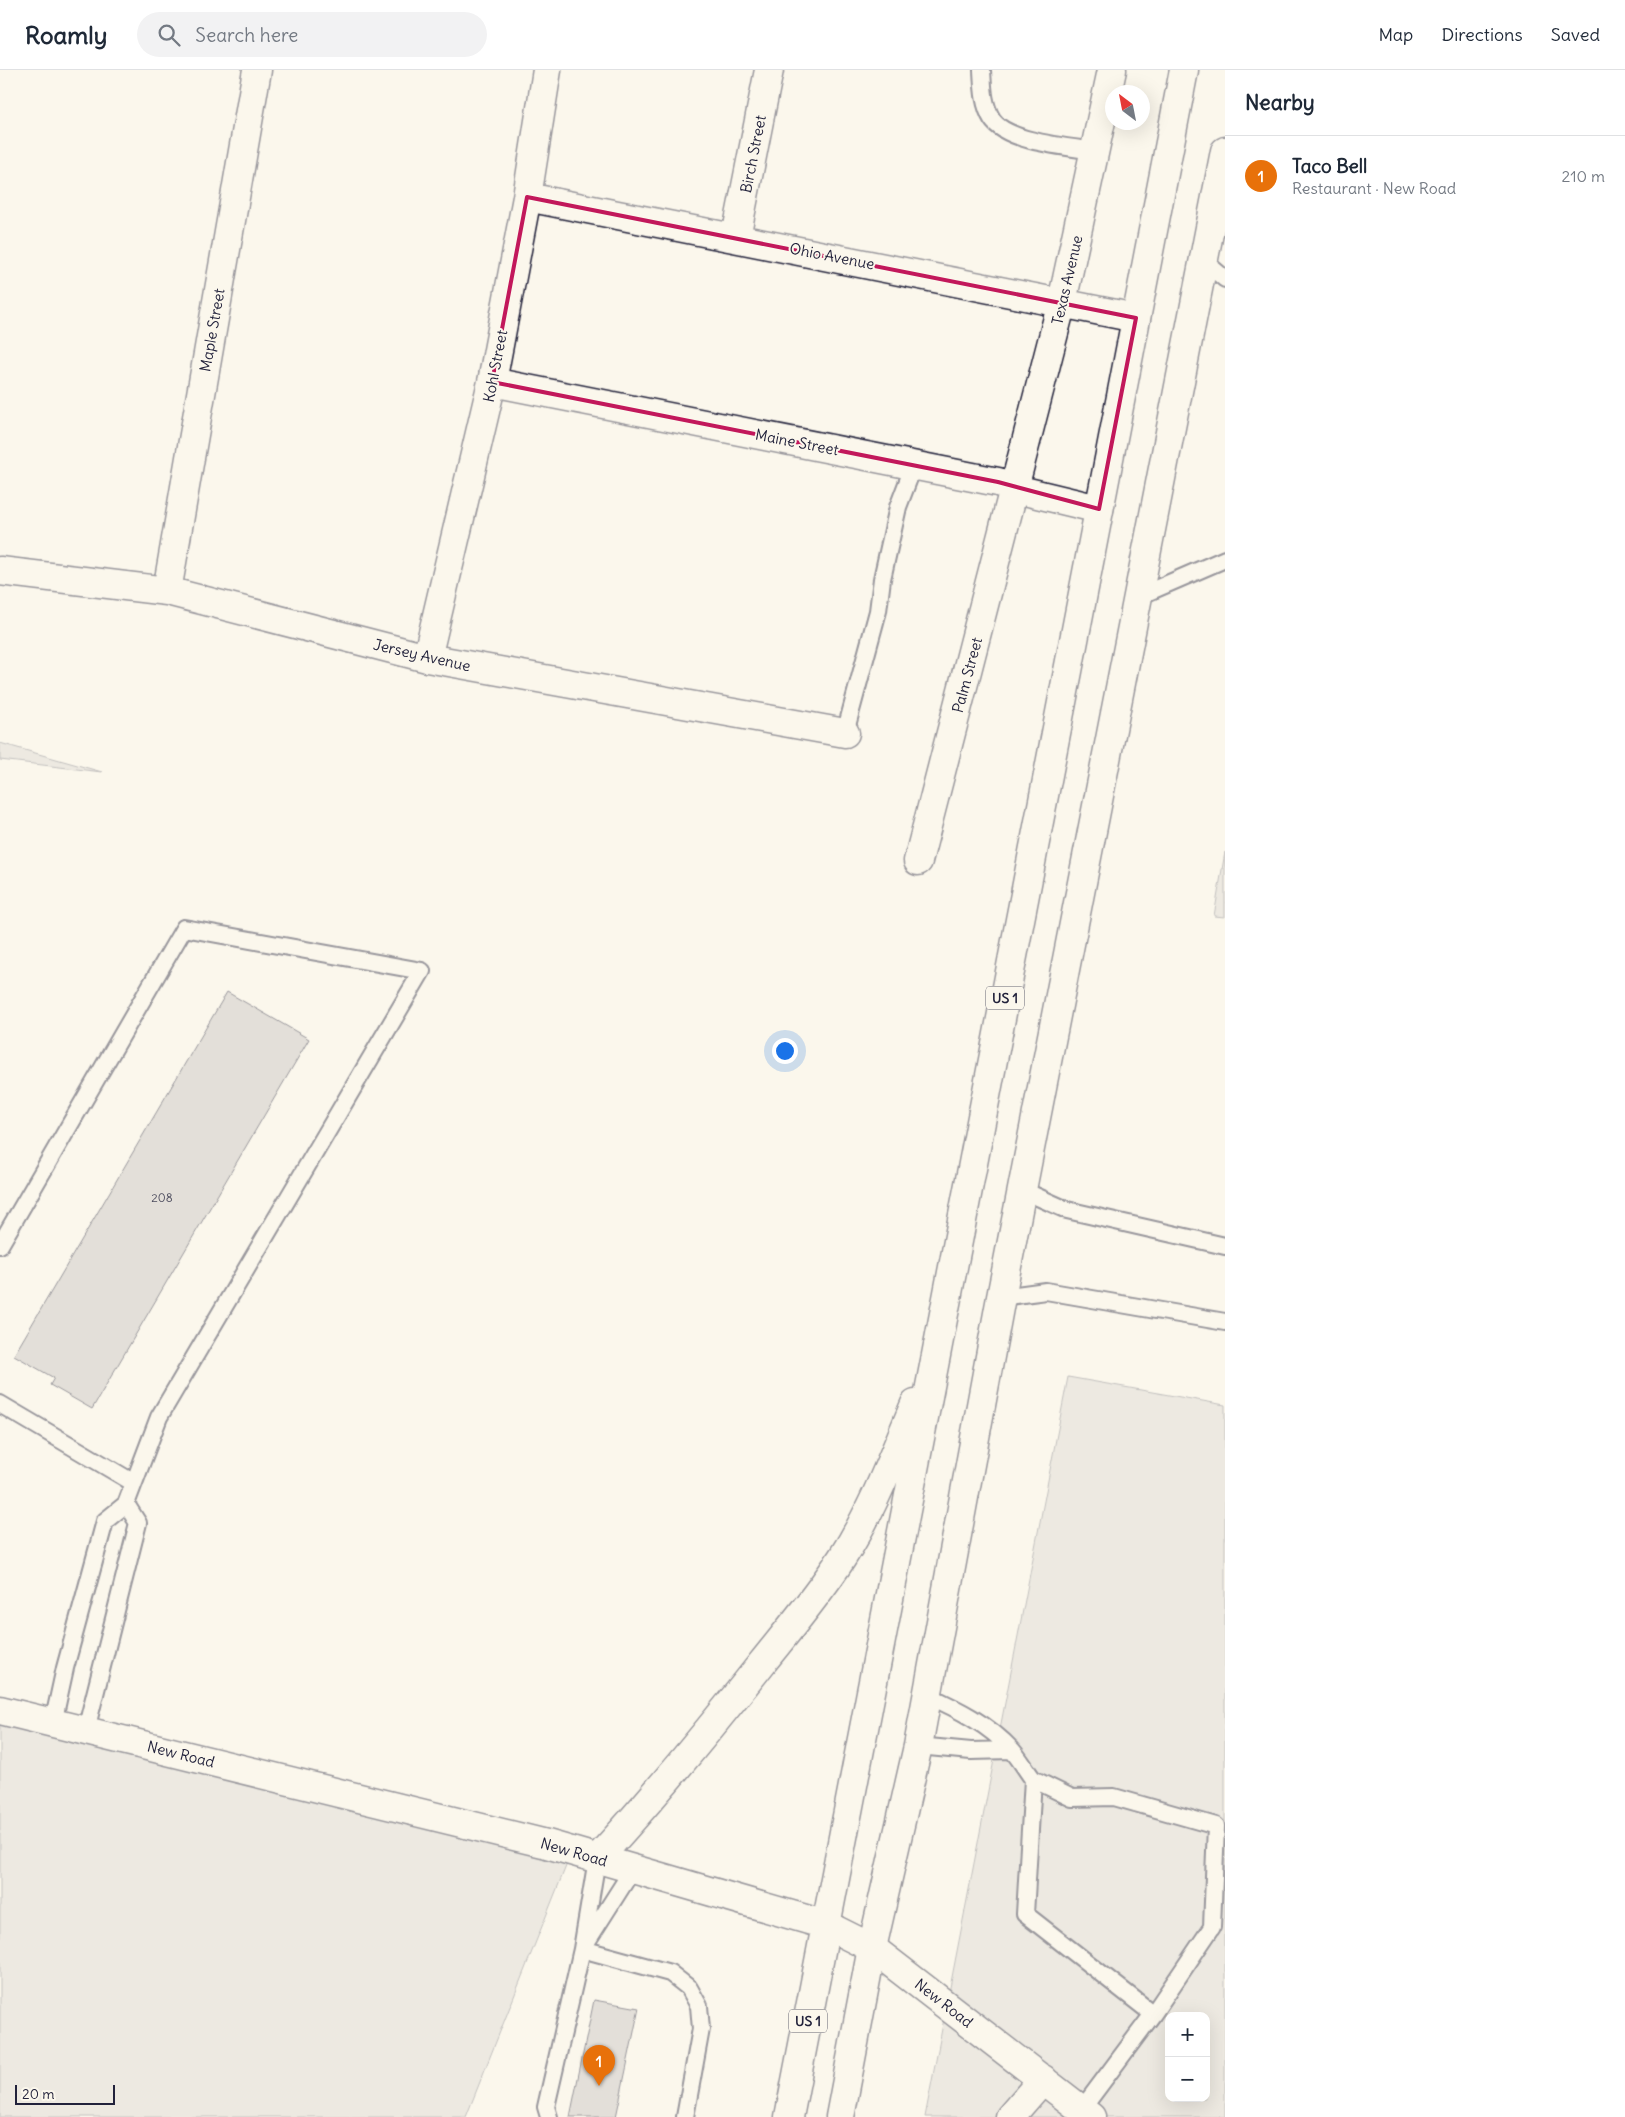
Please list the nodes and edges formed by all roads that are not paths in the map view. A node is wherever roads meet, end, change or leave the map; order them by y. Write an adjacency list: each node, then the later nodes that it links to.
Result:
1 (257, 70): 21 (main road, Maple Street)
2 (547, 70): 9 (main road, Kohl Street)
3 (769, 70): 10 (main road, Birch Street)
4 (982, 70): 7 (lane)
5 (1112, 70): 7 (main road, Texas Avenue)
6 (1184, 70): 14 (main road, US 1)
7 (1095, 151): 13 (main road, Texas Avenue)
8 (1225, 151): 11 (main road)
9 (527, 197): 10 (main road, Ohio Avenue); 15 (main road, Kohl Street)
10 (736, 237): 13 (main road, Ohio Avenue)
11 (1204, 261): 12 (lane); 22 (main road)
12 (1225, 279)
13 (1062, 302): 14 (main road, Ohio Avenue); 17 (main road, Texas Avenue)
14 (1136, 318): 18 (main road, US 1)
15 (492, 382): 16 (main road, Maine Street); 23 (main road, Kohl Street)
16 (914, 465): 17 (main road, Maine Street); 24 (lane)
17 (1016, 489): 18 (main road, Maine Street); 25 (main road, Palm Street)
18 (1099, 509): 31 (main road, US 1)
19 (1225, 559): 22 (lane)
20 (0, 572): 21 (main road, Jersey Avenue)
21 (167, 591): 23 (main road, Jersey Avenue)
22 (1137, 597): 26 (main road)
23 (427, 658): 24 (main road, Jersey Avenue)
24 (845, 733)
25 (918, 861)
26 (1022, 1190): 28 (lane); 29 (main road)
27 (0, 1245): 33 (lane)
28 (1225, 1246)
29 (1001, 1297): 30 (lane); 35 (main road)
30 (1225, 1322)
31 (935, 1357): 42 (main road); 44 (main road, US 1)
32 (0, 1404): 33 (lane)
33 (134, 1483): 34 (lane)
34 (126, 1504): 37 (lane); 38 (lane)
35 (927, 1695): 39 (main road); 40 (lane)
36 (0, 1710): 37 (main road, New Road)
37 (53, 1723): 38 (main road, New Road)
38 (86, 1730): 42 (main road, New Road)
39 (918, 1746): 40 (lane); 45 (main road)
40 (1012, 1750): 41 (lane)
41 (1033, 1779): 47 (lane); 47 (lane)
42 (597, 1859): 43 (main road, New Road); 46 (lane)
43 (633, 1869): 44 (main road, New Road); 46 (lane)
44 (826, 1925): 45 (main road, New Road); 52 (main road, US 1)
45 (872, 1948): 48 (main road, New Road); 53 (main road)
46 (582, 1949): 50 (lane); 51 (lane)
47 (1153, 2014): 49 (lane)
48 (1043, 2079): 49 (main road, New Road); 54 (main road)
49 (1086, 2113)
50 (549, 2117)
51 (685, 2117)
52 (789, 2117)
53 (840, 2117)
54 (1010, 2117)

